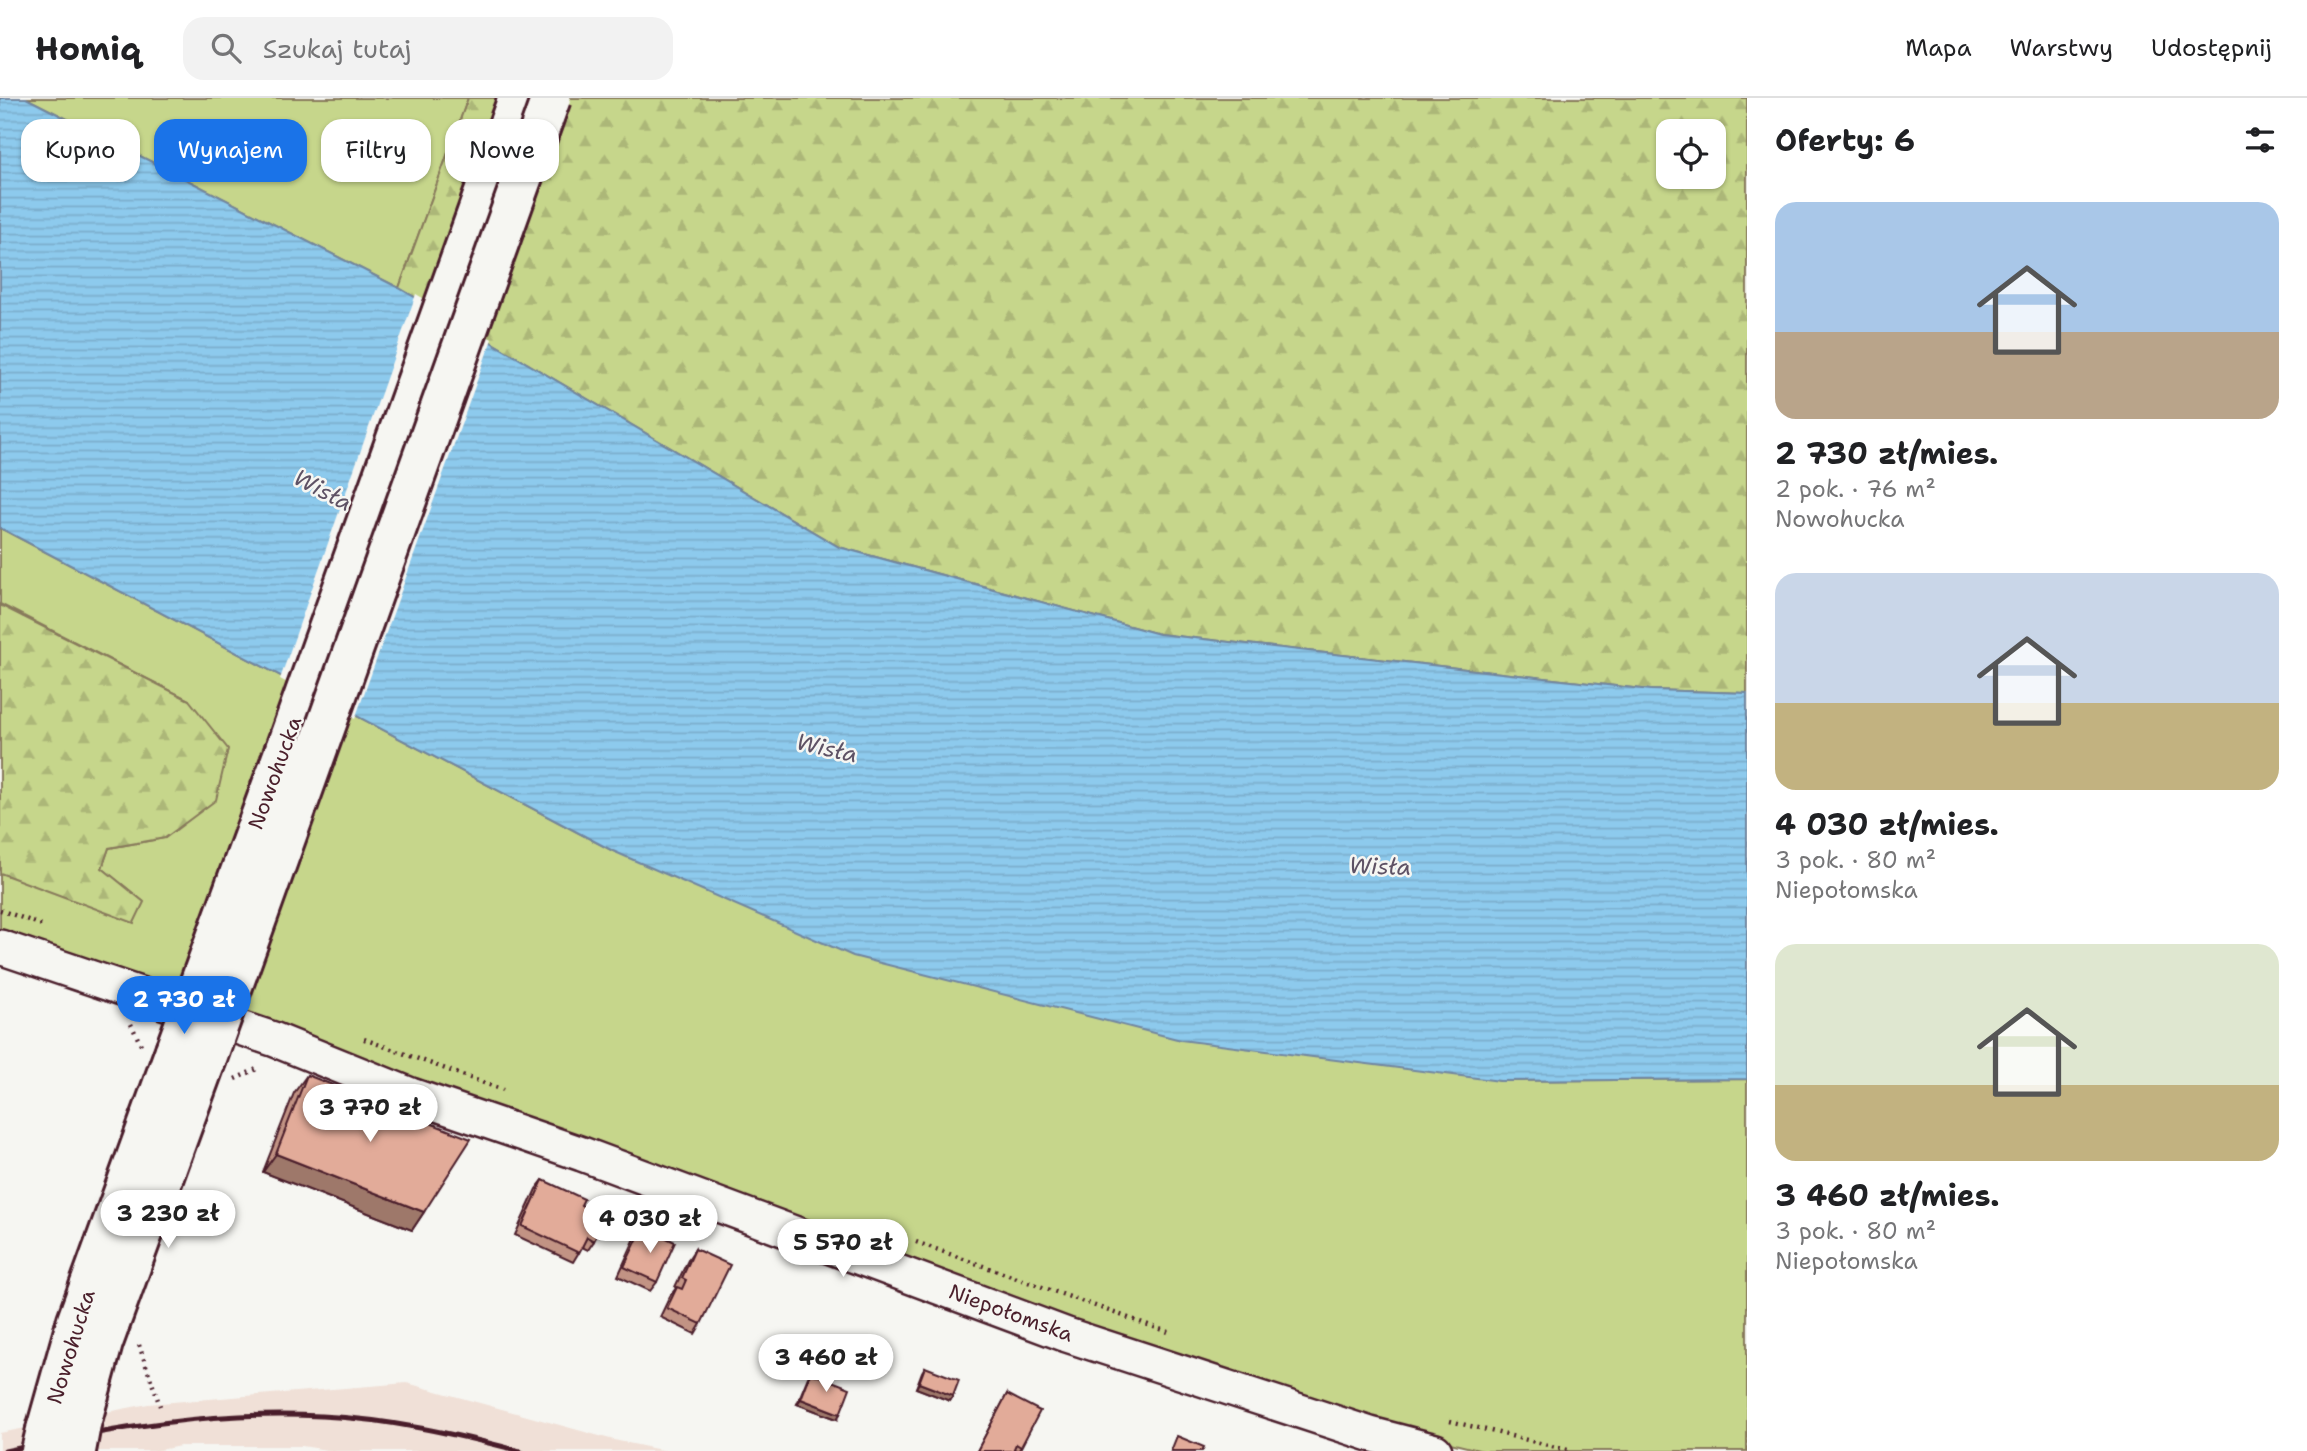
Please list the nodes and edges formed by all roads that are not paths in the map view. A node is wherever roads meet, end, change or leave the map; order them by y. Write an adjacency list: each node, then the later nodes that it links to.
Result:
1 (518, 98): 4 (main road, Nowohucka, bridge)
2 (551, 98): 4 (main road, Nowohucka, bridge)
3 (0, 947): 6 (street, Niepołomska)
4 (205, 1063): 5 (main road, Nowohucka)
5 (61, 1439)
6 (1435, 1451)

